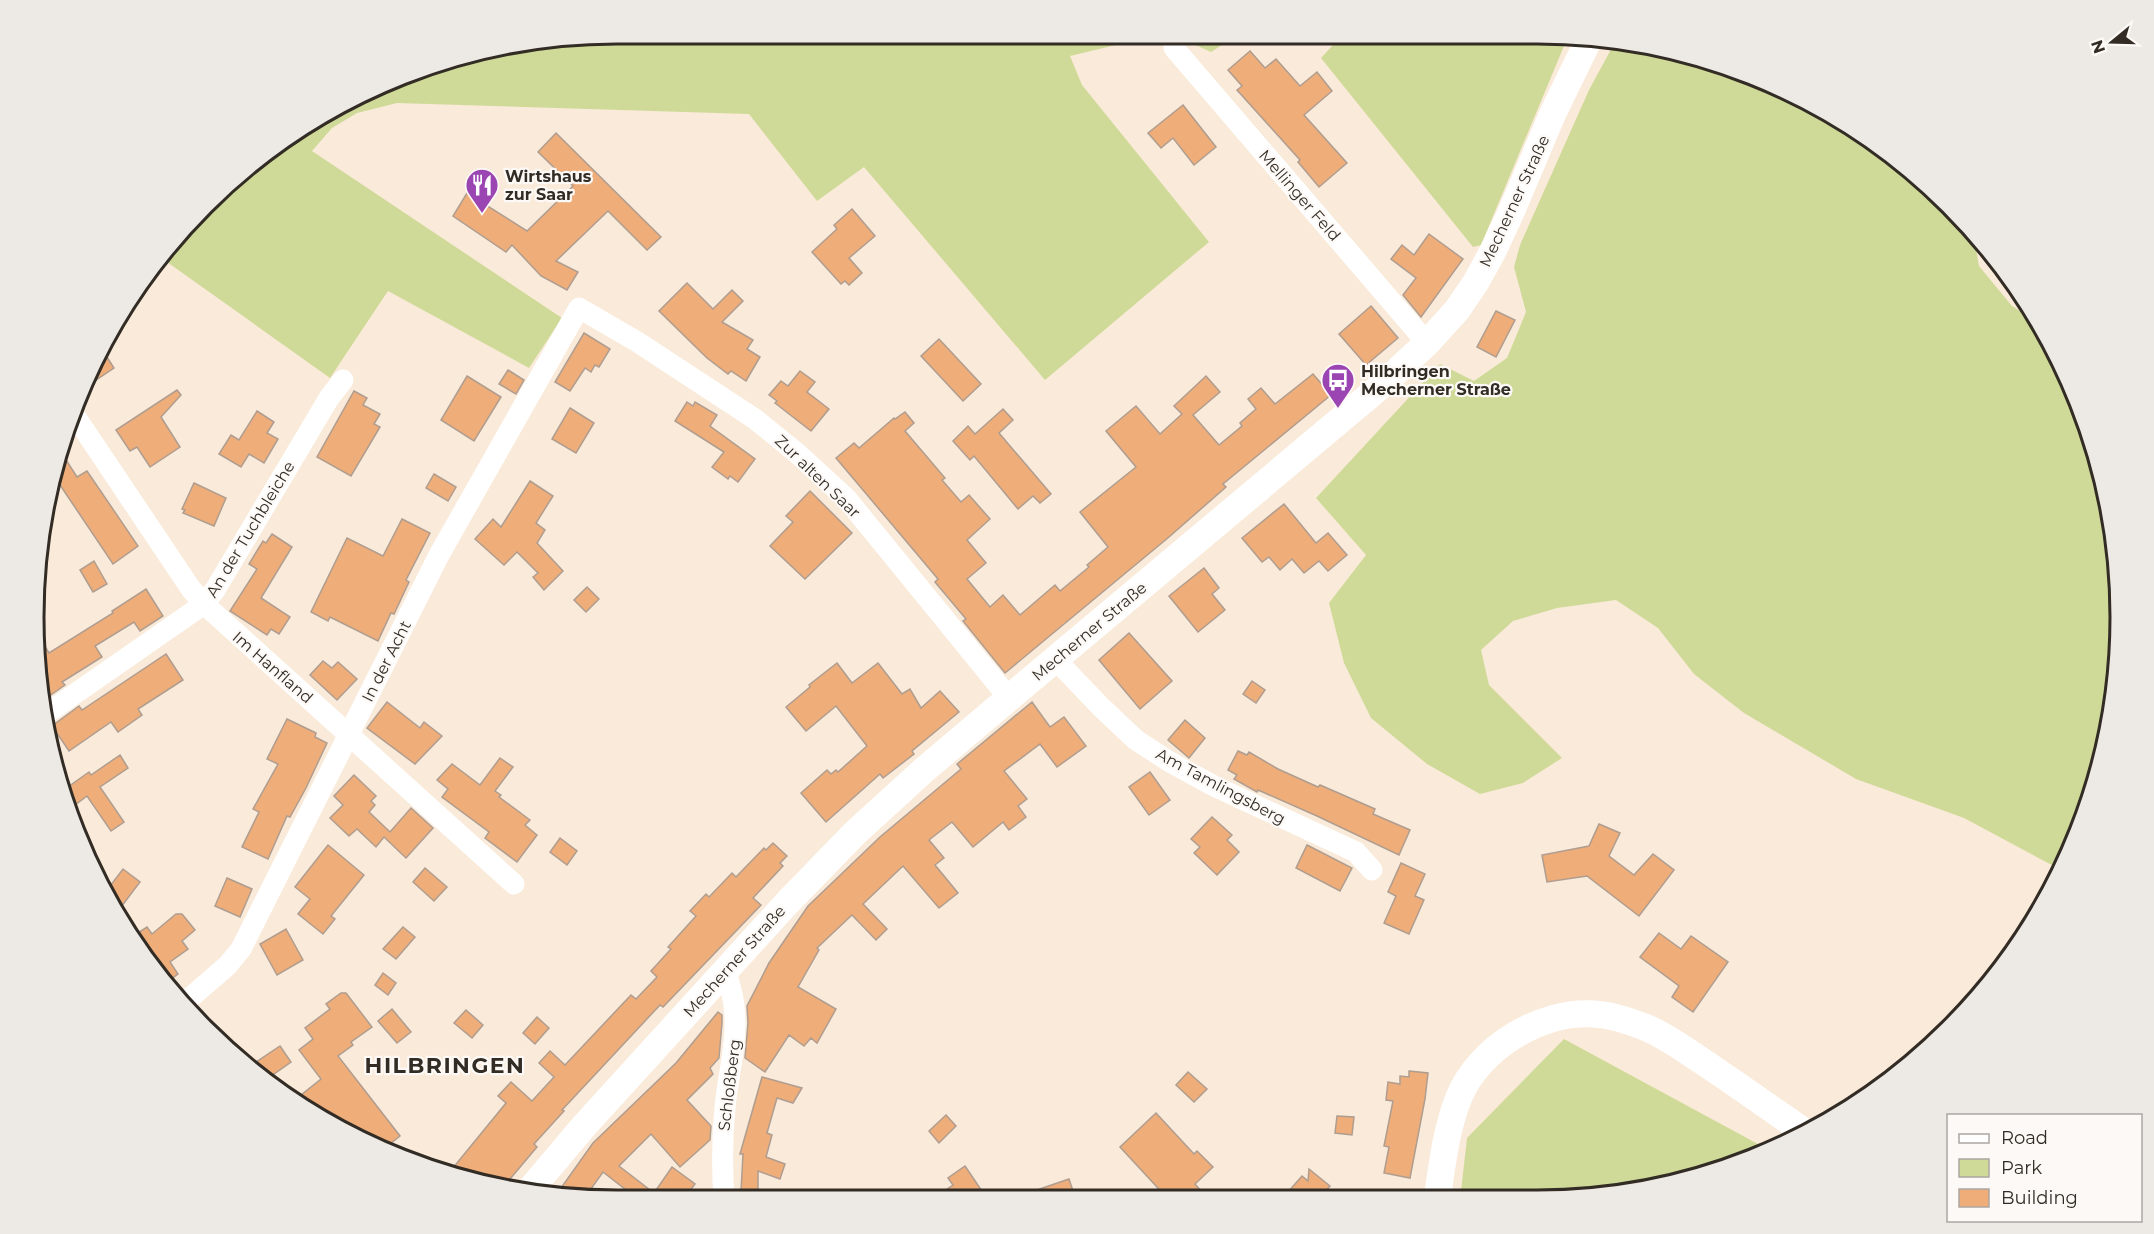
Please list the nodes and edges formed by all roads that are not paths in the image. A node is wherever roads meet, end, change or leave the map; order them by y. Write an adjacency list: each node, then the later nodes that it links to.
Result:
1 (1586, 46): 4 (main road, Mecherner Straße)
2 (1173, 48): 4 (street, Mellinger Feld)
3 (579, 308): 9 (street, Zur alten Saar); 11 (street, In der Acht)
4 (1427, 343): 8 (main road, Mecherner Straße)
5 (343, 381): 7 (street, An der Tuchbleiche)
6 (78, 421): 7 (street, Im Hanfland)
7 (204, 604): 10 (street, An der Tuchbleiche); 11 (street, Im Hanfland)
8 (1055, 659): 9 (main road, Mecherner Straße); 12 (street, Am Tamlingsberg)
9 (1009, 698): 14 (main road, Mecherner Straße)
10 (51, 710)
11 (349, 734): 13 (street, Im Hanfland); 15 (street, In der Acht)
12 (1372, 870)
13 (514, 885)
14 (725, 972): 17 (main road, Mecherner Straße); 18 (street, Schloßberg)
15 (189, 999)
16 (1798, 1127): 19 (main road)
17 (535, 1185)
18 (724, 1190)
19 (1439, 1190)

